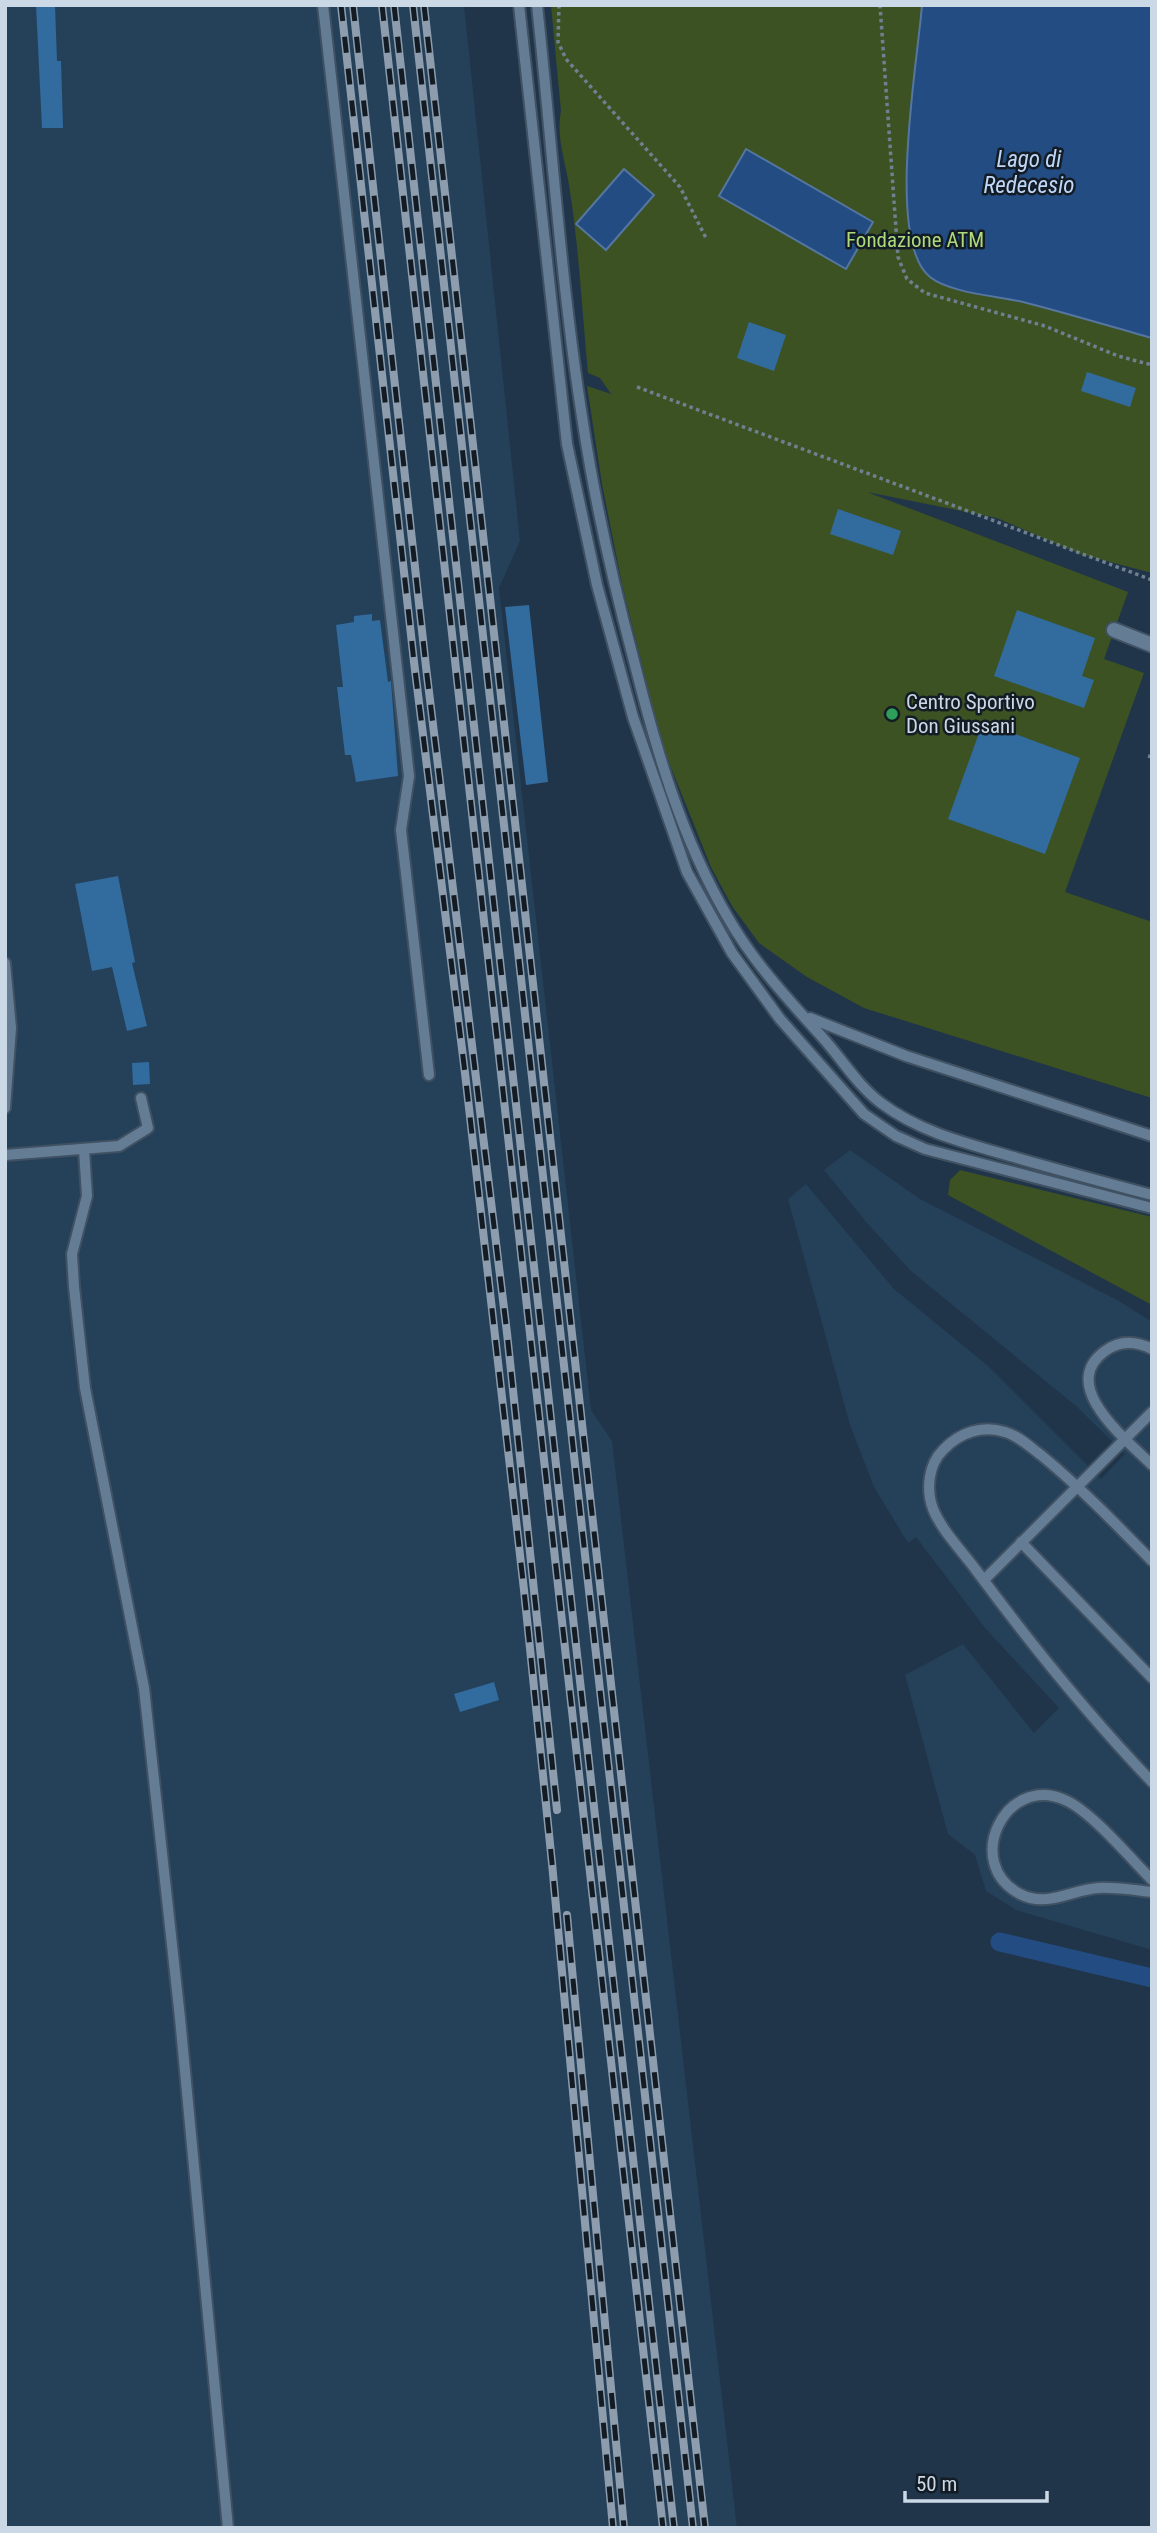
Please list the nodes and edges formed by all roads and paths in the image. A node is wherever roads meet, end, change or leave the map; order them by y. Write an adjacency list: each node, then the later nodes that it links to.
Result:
1 (323, 5): 14 (lane)
2 (519, 5): 21 (lane)
3 (537, 5): 13 (lane)
4 (559, 5): 6 (path)
5 (880, 5): 7 (path)
6 (706, 238)
7 (1152, 365)
8 (637, 387): 9 (path)
9 (1152, 580)
10 (1114, 630): 11 (street)
11 (1152, 645)
12 (5, 962): 16 (lane)
13 (801, 1014): 17 (lane); 20 (lane)
14 (429, 1076)
15 (141, 1098): 18 (lane)
16 (5, 1108)
17 (1152, 1136)
18 (84, 1150): 19 (lane); 34 (lane)
19 (5, 1155)
20 (1152, 1195)
21 (1152, 1208)
22 (1152, 1349): 24 (lane)
23 (1152, 1412): 24 (lane)
24 (1126, 1438): 25 (lane); 26 (lane)
25 (1152, 1465)
26 (1078, 1485): 27 (lane); 28 (lane); 29 (lane)
27 (1021, 1542): 29 (lane); 30 (lane)
28 (1152, 1562)
29 (984, 1580): 31 (lane)
30 (1152, 1678)
31 (1152, 1782)
32 (1152, 1880): 33 (lane)
33 (1152, 1892)
34 (228, 2528)

